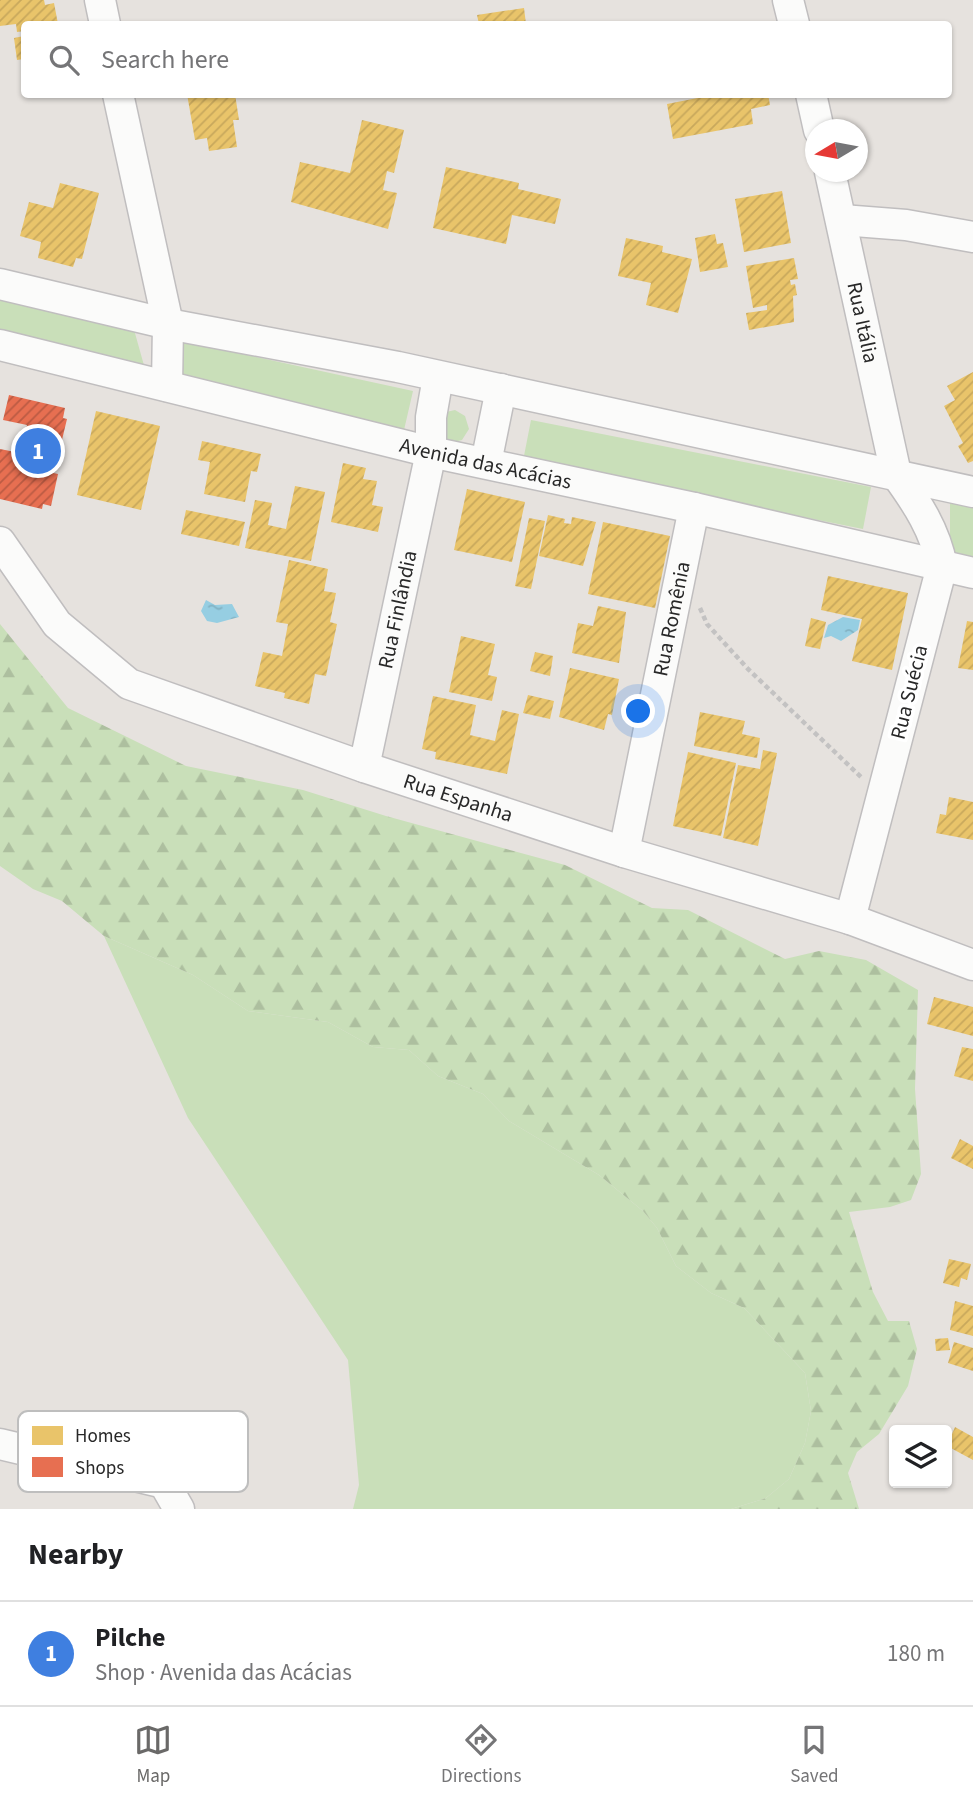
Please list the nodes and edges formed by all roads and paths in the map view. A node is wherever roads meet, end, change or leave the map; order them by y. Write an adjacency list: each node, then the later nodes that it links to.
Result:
1 (100, 0): 3 (street)
2 (788, 0): 4 (street)
3 (104, 21)
4 (793, 21)
5 (119, 98): 12 (street)
6 (812, 98): 7 (street)
7 (817, 119)
8 (832, 182): 9 (street, Rua Itália)
9 (842, 220): 10 (street); 19 (street, Rua Itália)
10 (973, 237)
11 (0, 284): 12 (street)
12 (168, 324): 14 (street); 15 (street)
13 (0, 345): 15 (street, Avenida das Acácias)
14 (438, 377): 16 (street); 17 (street, Rua Finlândia)
15 (167, 386): 17 (street, Avenida das Acácias)
16 (500, 389): 18 (street); 19 (street)
17 (431, 452): 18 (street, Avenida das Acácias); 26 (street, Rua Finlândia)
18 (486, 463): 21 (street, Avenida das Acácias)
19 (896, 474): 20 (street); 24 (street)
20 (973, 492)
21 (694, 508): 23 (street, Rua Romênia); 24 (street, Avenida das Acácias)
22 (0, 542): 26 (street, Rua Espanha)
23 (683, 563): 27 (path); 28 (street, Rua Romênia)
24 (942, 566): 25 (street, Avenida das Acácias); 29 (street, Rua Suécia)
25 (973, 573)
26 (364, 767): 28 (street, Rua Espanha)
27 (868, 784)
28 (624, 852): 29 (street, Rua Espanha)
29 (850, 919): 30 (street, Rua Espanha)
30 (973, 965)
31 (0, 1444): 32 (street)
32 (18, 1448)
33 (169, 1492): 34 (street)
34 (179, 1509)

